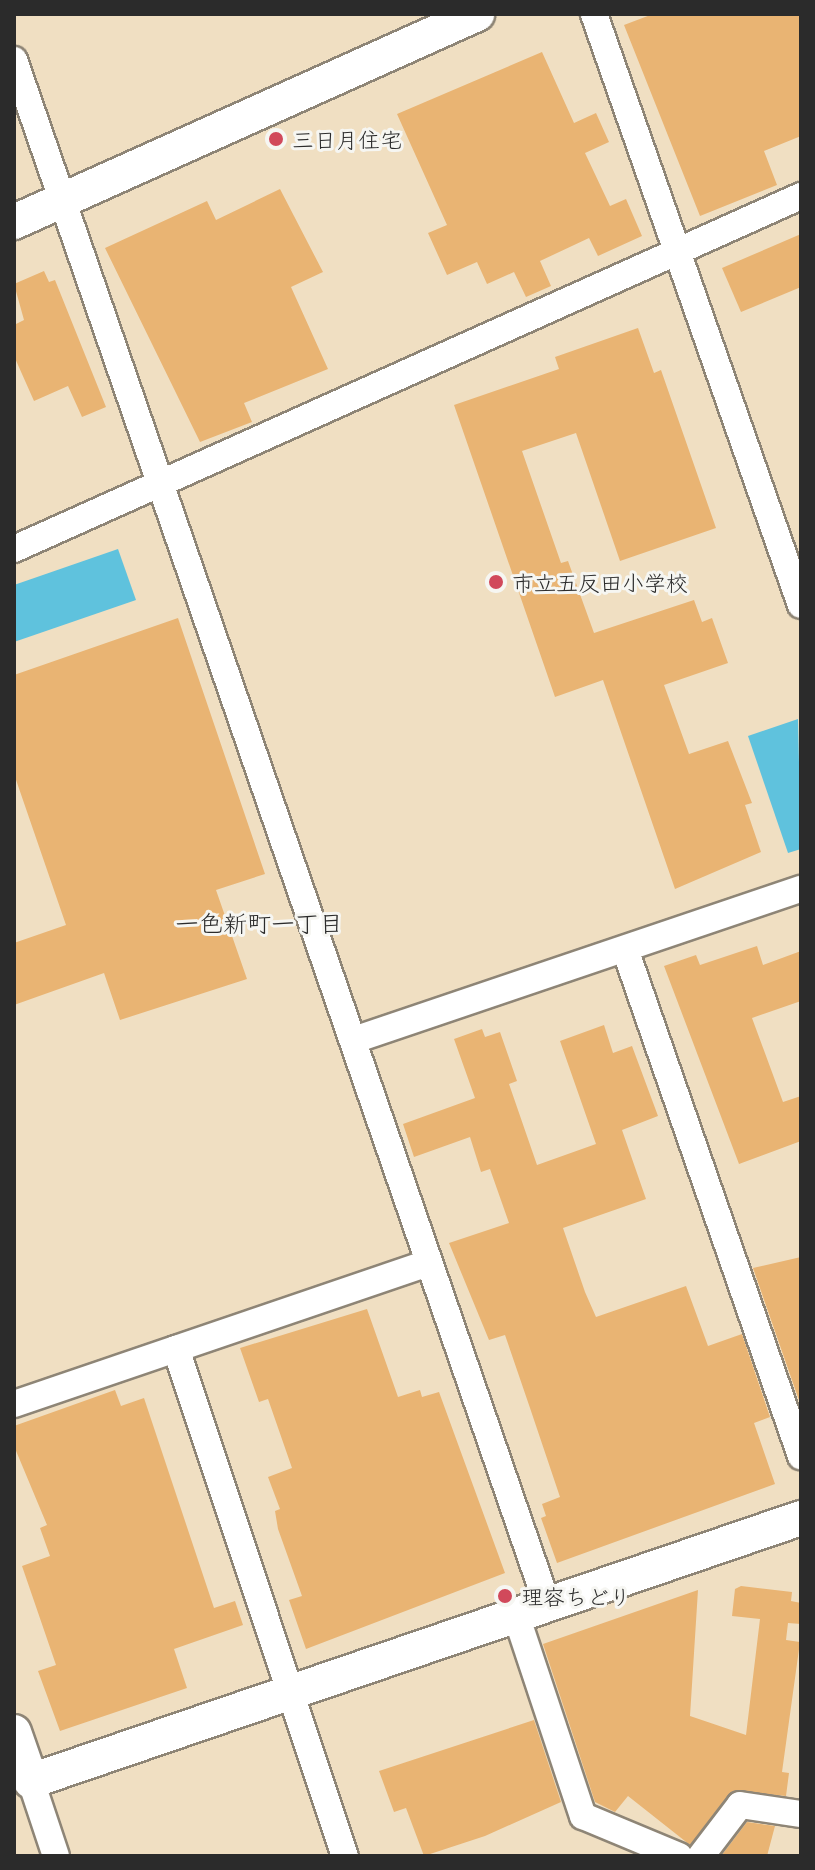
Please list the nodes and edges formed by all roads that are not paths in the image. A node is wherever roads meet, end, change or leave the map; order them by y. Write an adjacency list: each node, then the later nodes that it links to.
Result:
1 (477, 14): 5 (street)
2 (594, 14): 7 (street)
3 (14, 60): 5 (street)
4 (801, 196): 7 (street)
5 (65, 199): 6 (street); 8 (street)
6 (14, 222)
7 (678, 252): 8 (street); 10 (street)
8 (163, 483): 9 (street); 13 (street)
9 (14, 549)
10 (801, 605)
11 (801, 889): 12 (street)
12 (625, 949): 13 (street); 17 (street)
13 (354, 1040): 14 (street)
14 (429, 1263): 15 (street); 19 (street)
15 (176, 1349): 16 (street); 20 (street)
16 (14, 1404)
17 (801, 1456)
18 (801, 1518): 19 (street)
19 (531, 1610): 20 (street); 26 (street)
20 (290, 1693): 22 (street); 25 (street)
21 (14, 1732): 22 (street)
22 (27, 1791): 24 (street)
23 (801, 1814): 27 (street)
24 (56, 1856)
25 (345, 1856)
26 (679, 1856)
27 (701, 1856)

